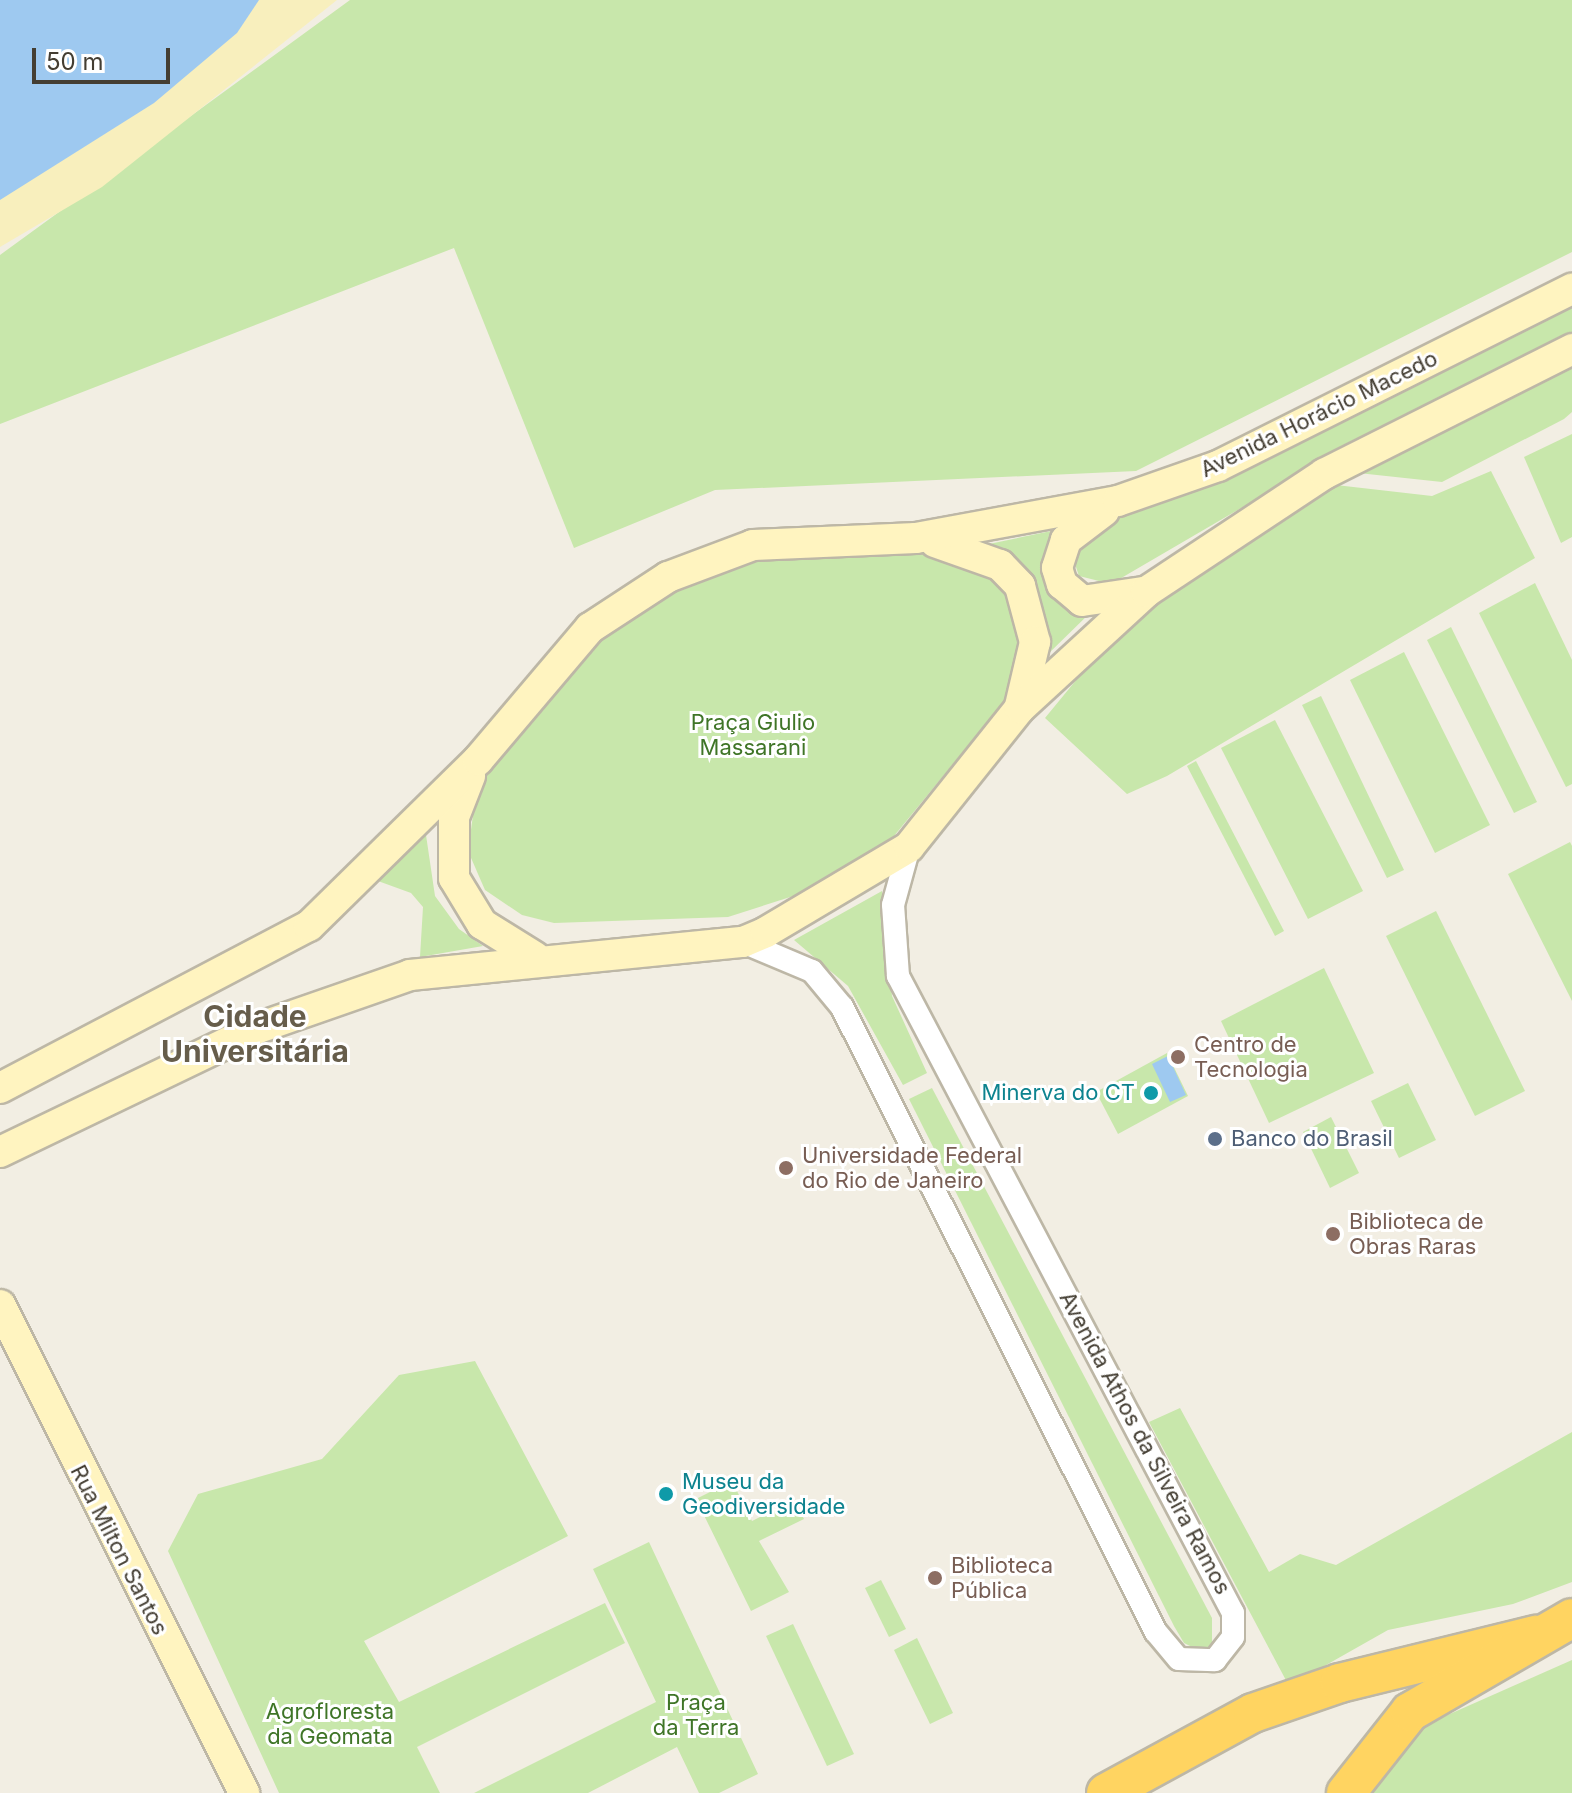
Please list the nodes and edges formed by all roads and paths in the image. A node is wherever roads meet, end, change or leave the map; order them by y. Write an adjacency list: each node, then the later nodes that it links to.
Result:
1 (1572, 289): 3 (street, Avenida Horácio Macedo)
2 (1572, 349): 5 (street)
3 (1118, 501): 4 (street, Avenida Horácio Macedo); 5 (street)
4 (916, 538): 6 (street); 7 (street)
5 (1146, 592): 6 (street)
6 (1020, 708): 8 (street)
7 (478, 760): 10 (street); 11 (street)
8 (909, 847): 9 (street); 9 (street, Avenida Athos da Silveira Ramos)
9 (743, 942): 10 (street)
10 (535, 957): 12 (street)
11 (0, 1088)
12 (114, 1096): 13 (street); 14 (street)
13 (0, 1152)
14 (0, 1162)
15 (0, 1305): 18 (street, Rua Milton Santos)
16 (1572, 1618): 17 (highway)
17 (1536, 1635): 19 (highway); 20 (highway)
18 (244, 1793)
19 (1106, 1793)
20 (1346, 1793)

